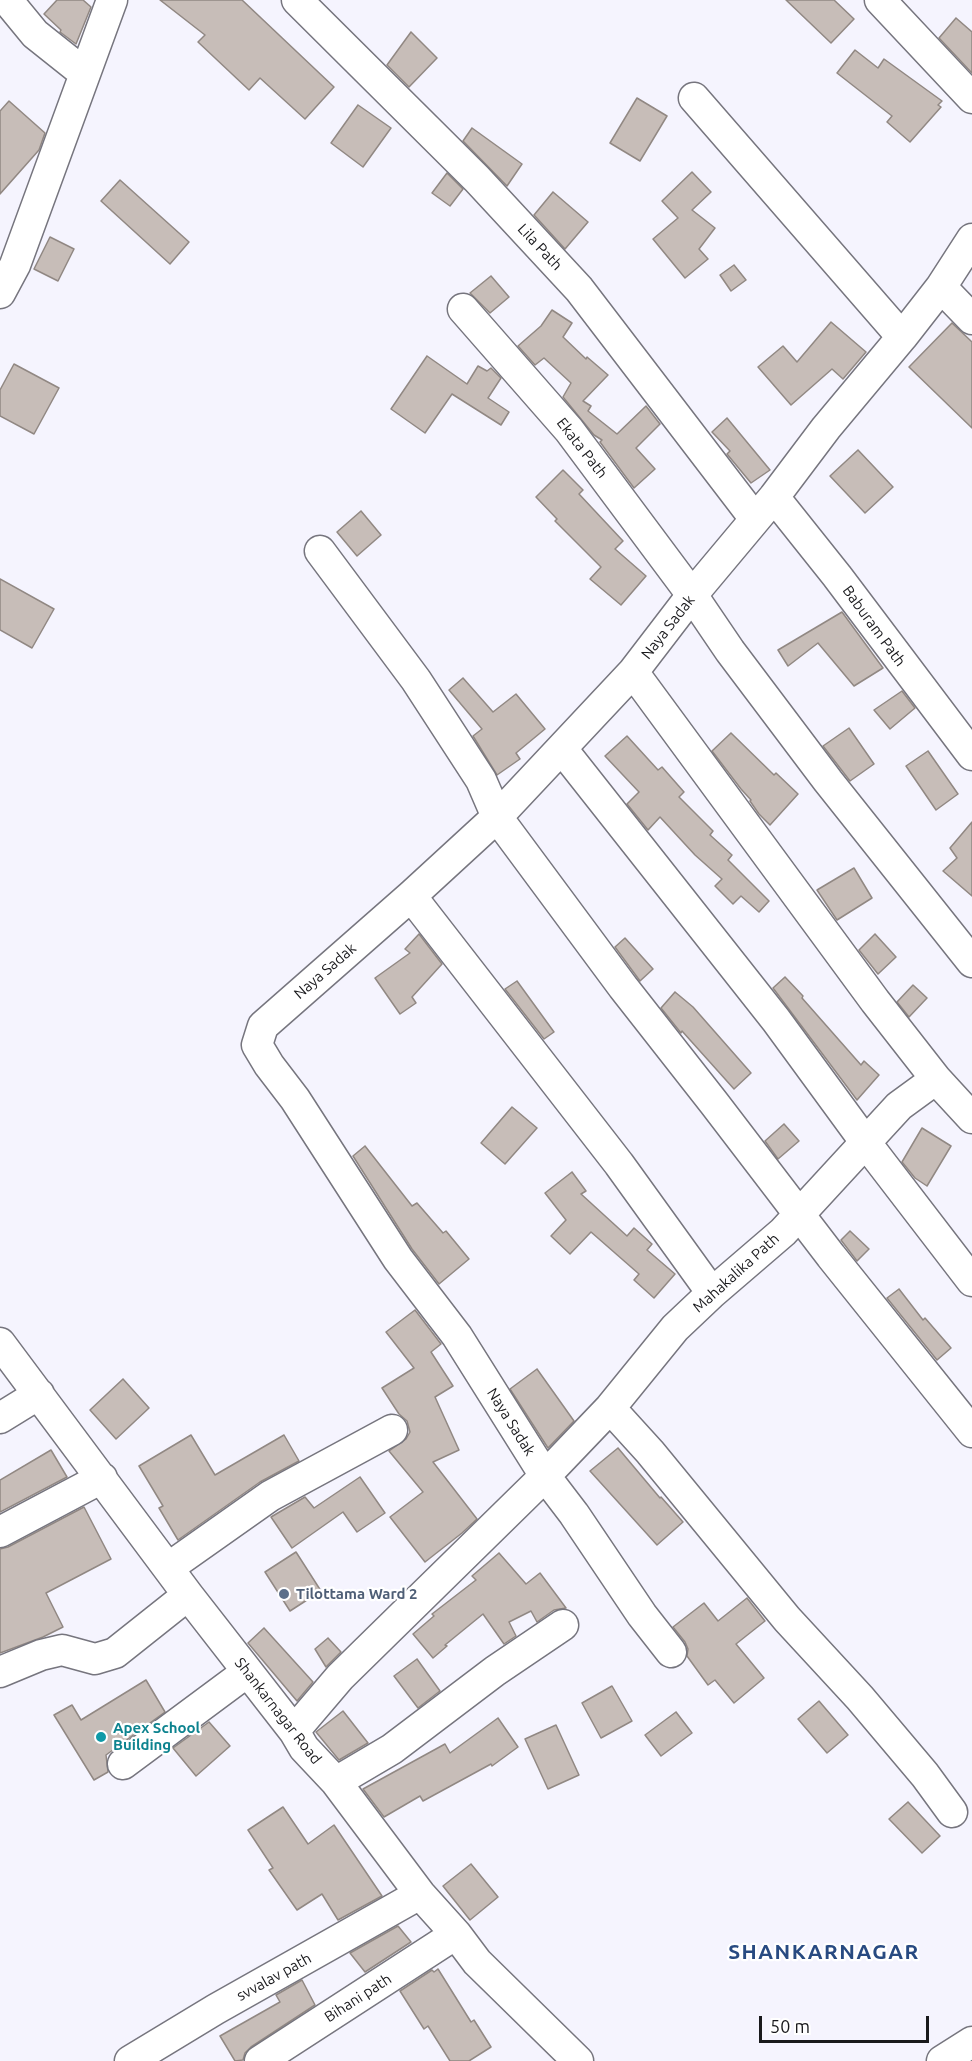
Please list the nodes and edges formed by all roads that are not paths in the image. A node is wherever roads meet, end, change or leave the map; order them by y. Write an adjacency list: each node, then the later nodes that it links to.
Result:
1 (7, 0): 5 (street)
2 (112, 0): 5 (street)
3 (297, 0): 15 (street, Lila Path)
4 (880, 0): 7 (street)
5 (84, 74): 9 (street)
6 (694, 98): 14 (street)
7 (972, 98)
8 (972, 239): 10 (street, Naya Sadak)
9 (7, 257): 11 (street)
10 (941, 287): 13 (street); 14 (street, Naya Sadak)
11 (0, 293)
12 (463, 309): 17 (street, Ekata Path)
13 (972, 319)
14 (902, 337): 15 (street, Naya Sadak)
15 (765, 508): 17 (street, Naya Sadak); 20 (street, Baburam Path)
16 (320, 551): 21 (street)
17 (692, 595): 18 (street, Naya Sadak); 23 (street, Ekata Path)
18 (633, 672): 19 (street, Naya Sadak); 24 (street)
19 (562, 749): 21 (street, Naya Sadak); 26 (street)
20 (972, 755)
21 (496, 817): 22 (street, Naya Sadak); 27 (street)
22 (411, 896): 29 (street); 36 (street, Naya Sadak)
23 (972, 962)
24 (936, 1078): 25 (street); 26 (street, Mahakalika Path)
25 (972, 1118)
26 (866, 1143): 27 (street, Mahakalika Path); 28 (street)
27 (798, 1213): 29 (street, Mahakalika Path); 35 (street)
28 (972, 1281)
29 (712, 1293): 32 (street, Mahakalika Path)
30 (0, 1342): 31 (street, Shankarnagar Road)
31 (39, 1394): 33 (street); 37 (street, Shankarnagar Road)
32 (610, 1408): 36 (street, Mahakalika Path); 48 (street)
33 (0, 1418)
34 (392, 1430): 39 (street)
35 (972, 1432)
36 (545, 1476): 42 (street); 45 (street)
37 (102, 1478): 38 (street); 39 (street, Shankarnagar Road)
38 (0, 1532)
39 (168, 1568): 40 (street, Shankarnagar Road)
40 (188, 1595): 43 (street); 44 (street, Shankarnagar Road)
41 (563, 1625): 47 (street)
42 (671, 1652)
43 (0, 1672)
44 (247, 1672): 45 (street, Shankarnagar Road); 46 (street)
45 (294, 1731): 47 (street, Shankarnagar Road)
46 (123, 1764)
47 (336, 1782): 49 (street, Shankarnagar Road)
48 (952, 1812)
49 (420, 1894): 50 (street, Shankarnagar Road); 52 (street, svvalav path)
50 (456, 1934): 53 (street, Bihani path); 54 (street, Shankarnagar Road)
51 (972, 2042): 55 (street)
52 (130, 2061)
53 (260, 2061)
54 (578, 2061)
55 (942, 2061)

